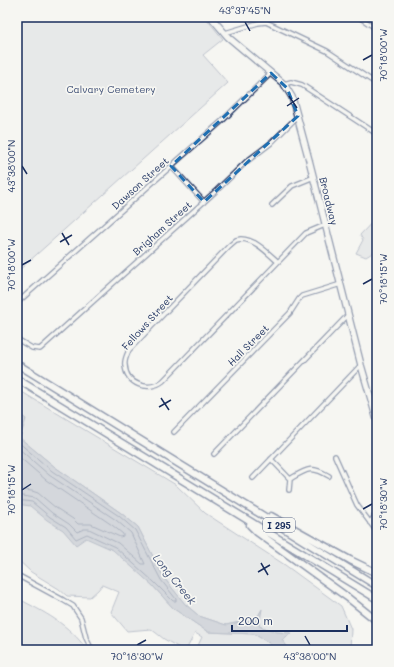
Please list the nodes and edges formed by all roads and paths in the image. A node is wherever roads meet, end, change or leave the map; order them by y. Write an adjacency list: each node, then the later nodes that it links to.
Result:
1 (211, 17): 4 (main road, Broadway)
2 (359, 17): 3 (street)
3 (377, 29)
4 (225, 33): 5 (main road, Broadway); 7 (street)
5 (271, 72): 6 (main road, Broadway); 10 (street, Dawson Street)
6 (284, 84): 8 (main road, Broadway); 9 (street)
7 (377, 84)
8 (298, 116): 11 (main road, Broadway); 12 (street, Brigham Street)
9 (377, 133)
10 (171, 166): 12 (street); 17 (street, Dawson Street)
11 (314, 176): 13 (street); 14 (main road, Broadway)
12 (204, 202): 19 (street, Brigham Street)
13 (272, 205)
14 (325, 225): 15 (street, Fellows Street); 16 (main road, Broadway)
15 (278, 262): 15 (street, Fellows Street)
16 (341, 284): 18 (main road, Broadway); 24 (street, Hall Street)
17 (17, 302)
18 (348, 315): 21 (main road, Broadway); 25 (street)
19 (17, 338)
20 (17, 364): 28 (highway, I 295)
21 (361, 365): 23 (main road, Broadway); 27 (street)
22 (17, 379): 34 (highway, I 295)
23 (377, 420)
24 (174, 432)
25 (214, 454)
26 (335, 456): 35 (street)
27 (271, 459): 30 (street); 31 (street)
28 (180, 465): 37 (highway); 39 (highway, I 295)
29 (329, 476): 31 (street)
30 (253, 478)
31 (290, 479): 32 (street)
32 (288, 490)
33 (377, 512): 35 (street)
34 (242, 517): 40 (highway, I 295); 41 (highway)
35 (370, 523): 36 (street)
36 (377, 532)
37 (377, 573)
38 (17, 575): 42 (street)
39 (377, 586)
40 (377, 599)
41 (377, 621)
42 (92, 650)

